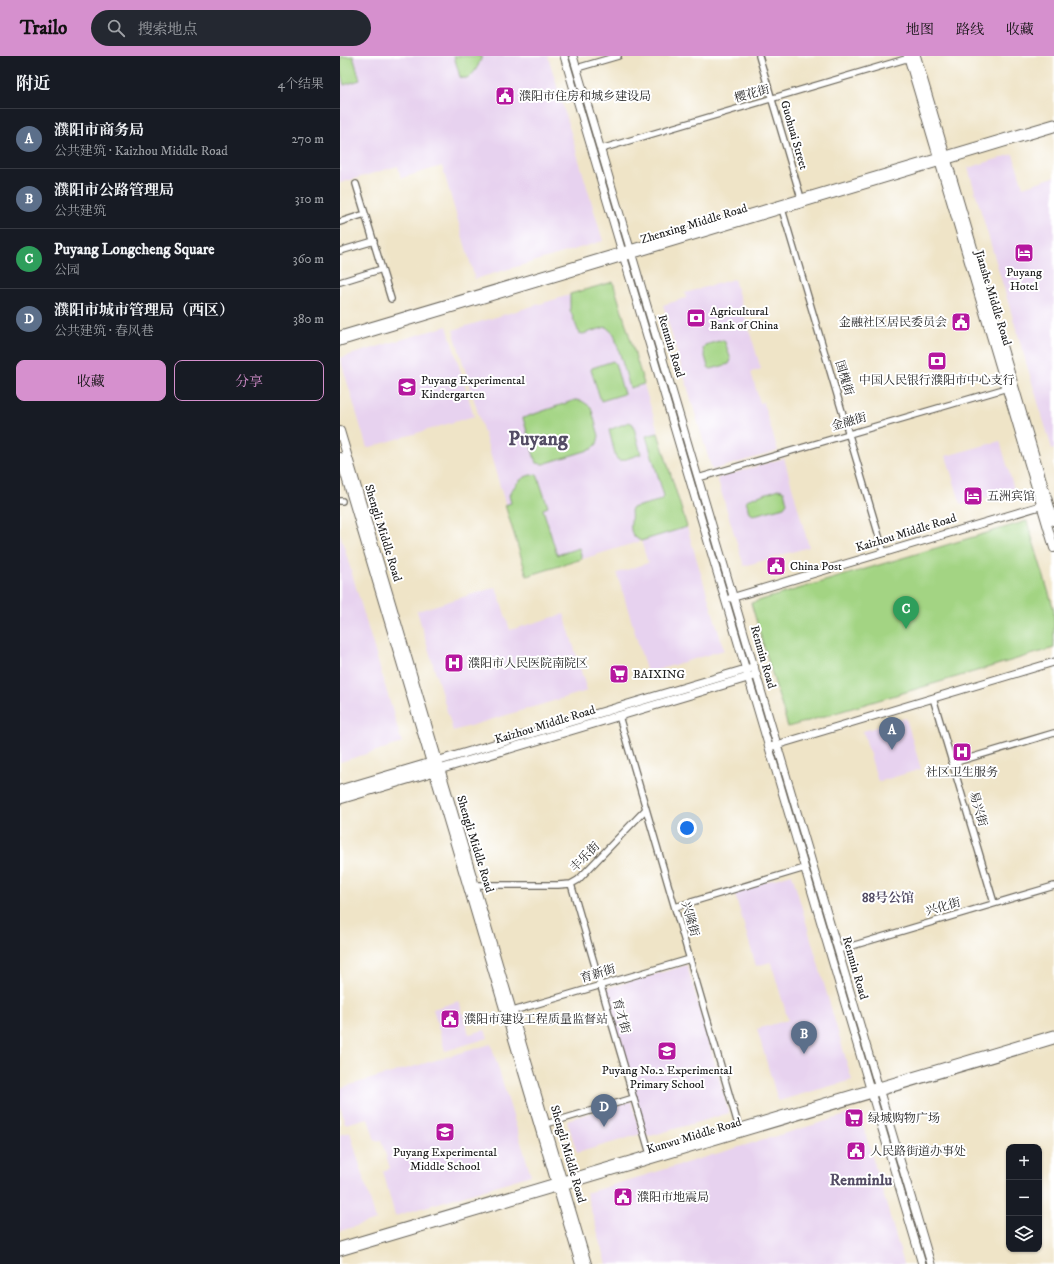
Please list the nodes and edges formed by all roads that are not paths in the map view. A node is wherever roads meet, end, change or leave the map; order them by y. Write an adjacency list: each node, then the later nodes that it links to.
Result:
1 (564, 56): 20 (street, Renmin Road)
2 (573, 56): 6 (street, Renmin Road)
3 (618, 56): 6 (street)
4 (759, 56): 7 (street, Guohuai Street)
5 (911, 57): 7 (street, 樱花街); 11 (main road, Jianshe Middle Road)
6 (577, 68): 10 (street, Renmin Road)
7 (772, 99): 10 (street, 樱花街); 13 (street, Guohuai Street)
8 (1054, 123): 11 (street, Zhenxing Middle Road)
9 (1054, 128): 11 (street, Zhenxing Middle Road)
10 (601, 149): 19 (street, Renmin Road)
11 (942, 158): 13 (street, Zhenxing Middle Road); 14 (street, Zhenxing Middle Road); 26 (main road, Jianshe Middle Road); 31 (main road, Jianshe Middle Road)
12 (356, 184): 15 (street)
13 (801, 198): 19 (street, Zhenxing Middle Road)
14 (782, 209): 19 (street, Zhenxing Middle Road); 28 (street, 国槐街)
15 (365, 214): 16 (street); 17 (street)
16 (340, 222)
17 (374, 242): 18 (street); 21 (street)
18 (340, 251)
19 (631, 251): 20 (street, Zhenxing Middle Road); 30 (street, Renmin Road)
20 (623, 254): 24 (street, Zhenxing Middle Road); 25 (street, Zhenxing Middle Road); 36 (street, Renmin Road)
21 (382, 269): 22 (street); 23 (street)
22 (340, 282)
23 (391, 298)
24 (340, 335)
25 (340, 342)
26 (1007, 388): 28 (street, 金融街); 31 (main road, Jianshe Middle Road)
27 (340, 430): 46 (main road, Shengli Middle Road)
28 (849, 434): 30 (street, 金融街); 34 (street, 国槐街)
29 (340, 457): 46 (main road, Shengli Middle Road)
30 (698, 478): 35 (street, Renmin Road)
31 (1045, 505): 32 (main road, Jianshe Middle Road); 33 (main road, Jianshe Middle Road); 34 (street, Kaizhou Middle Road)
32 (1054, 521)
33 (1054, 548)
34 (884, 553): 35 (street, Kaizhou Middle Road)
35 (734, 597): 36 (street, Kaizhou Middle Road); 38 (street, Renmin Road)
36 (725, 600): 39 (street, Renmin Road)
37 (1054, 662): 40 (street)
38 (755, 671): 39 (main road, Kaizhou Middle Road); 43 (street, Renmin Road)
39 (747, 673): 41 (main road, Kaizhou Middle Road); 44 (street, Renmin Road); 46 (main road, Kaizhou Middle Road)
40 (933, 698): 43 (street); 45 (street, 易兴街)
41 (619, 716): 46 (main road, Kaizhou Middle Road); 49 (street, 兴隆街)
42 (1054, 733): 45 (street)
43 (777, 745): 44 (street); 56 (street, Renmin Road)
44 (769, 747): 50 (street, Renmin Road)
45 (953, 763): 54 (street, 易兴街)
46 (436, 766): 47 (main road, Kaizhou Middle Road); 48 (main road, Kaizhou Middle Road); 52 (main road, Shengli Middle Road); 68 (main road, Shengli Middle Road)
47 (340, 790)
48 (340, 799)
49 (646, 809): 51 (street, 丰乐街); 55 (street, 兴隆街)
50 (804, 868): 55 (street); 63 (street, Renmin Road)
51 (571, 884): 52 (street, 丰乐街); 58 (street, 育才街)
52 (475, 885): 59 (main road, Shengli Middle Road)
53 (1054, 886): 54 (street, 兴化街)
54 (994, 903): 56 (street, 兴化街)
55 (675, 906): 57 (street, 兴隆街)
56 (838, 950): 62 (street, Renmin Road)
57 (690, 959): 58 (street, 育新街); 66 (street, 兴隆街)
58 (601, 985): 59 (street, 育新街); 64 (street, 育才街)
59 (513, 1011): 65 (main road, Shengli Middle Road)
60 (1054, 1034): 62 (street, Kunwu Middle Road)
61 (1054, 1040): 62 (street, Kunwu Middle Road)
62 (879, 1089): 63 (street, Kunwu Middle Road); 74 (street, Renmin Road)
63 (871, 1092): 66 (street, Kunwu Middle Road); 68 (street, Kunwu Middle Road); 73 (street, Renmin Road)
64 (634, 1098): 65 (street); 67 (street, 育才街)
65 (546, 1124): 68 (main road, Shengli Middle Road)
66 (739, 1128): 67 (street, Kunwu Middle Road)
67 (650, 1154): 68 (street, Kunwu Middle Road)
68 (560, 1184): 69 (street, Kunwu Middle Road); 70 (street, Kunwu Middle Road); 71 (main road, Shengli Middle Road); 72 (main road, Shengli Middle Road)
69 (340, 1246)
70 (340, 1252)
71 (580, 1264)
72 (588, 1264)
73 (922, 1264)
74 (931, 1264)

